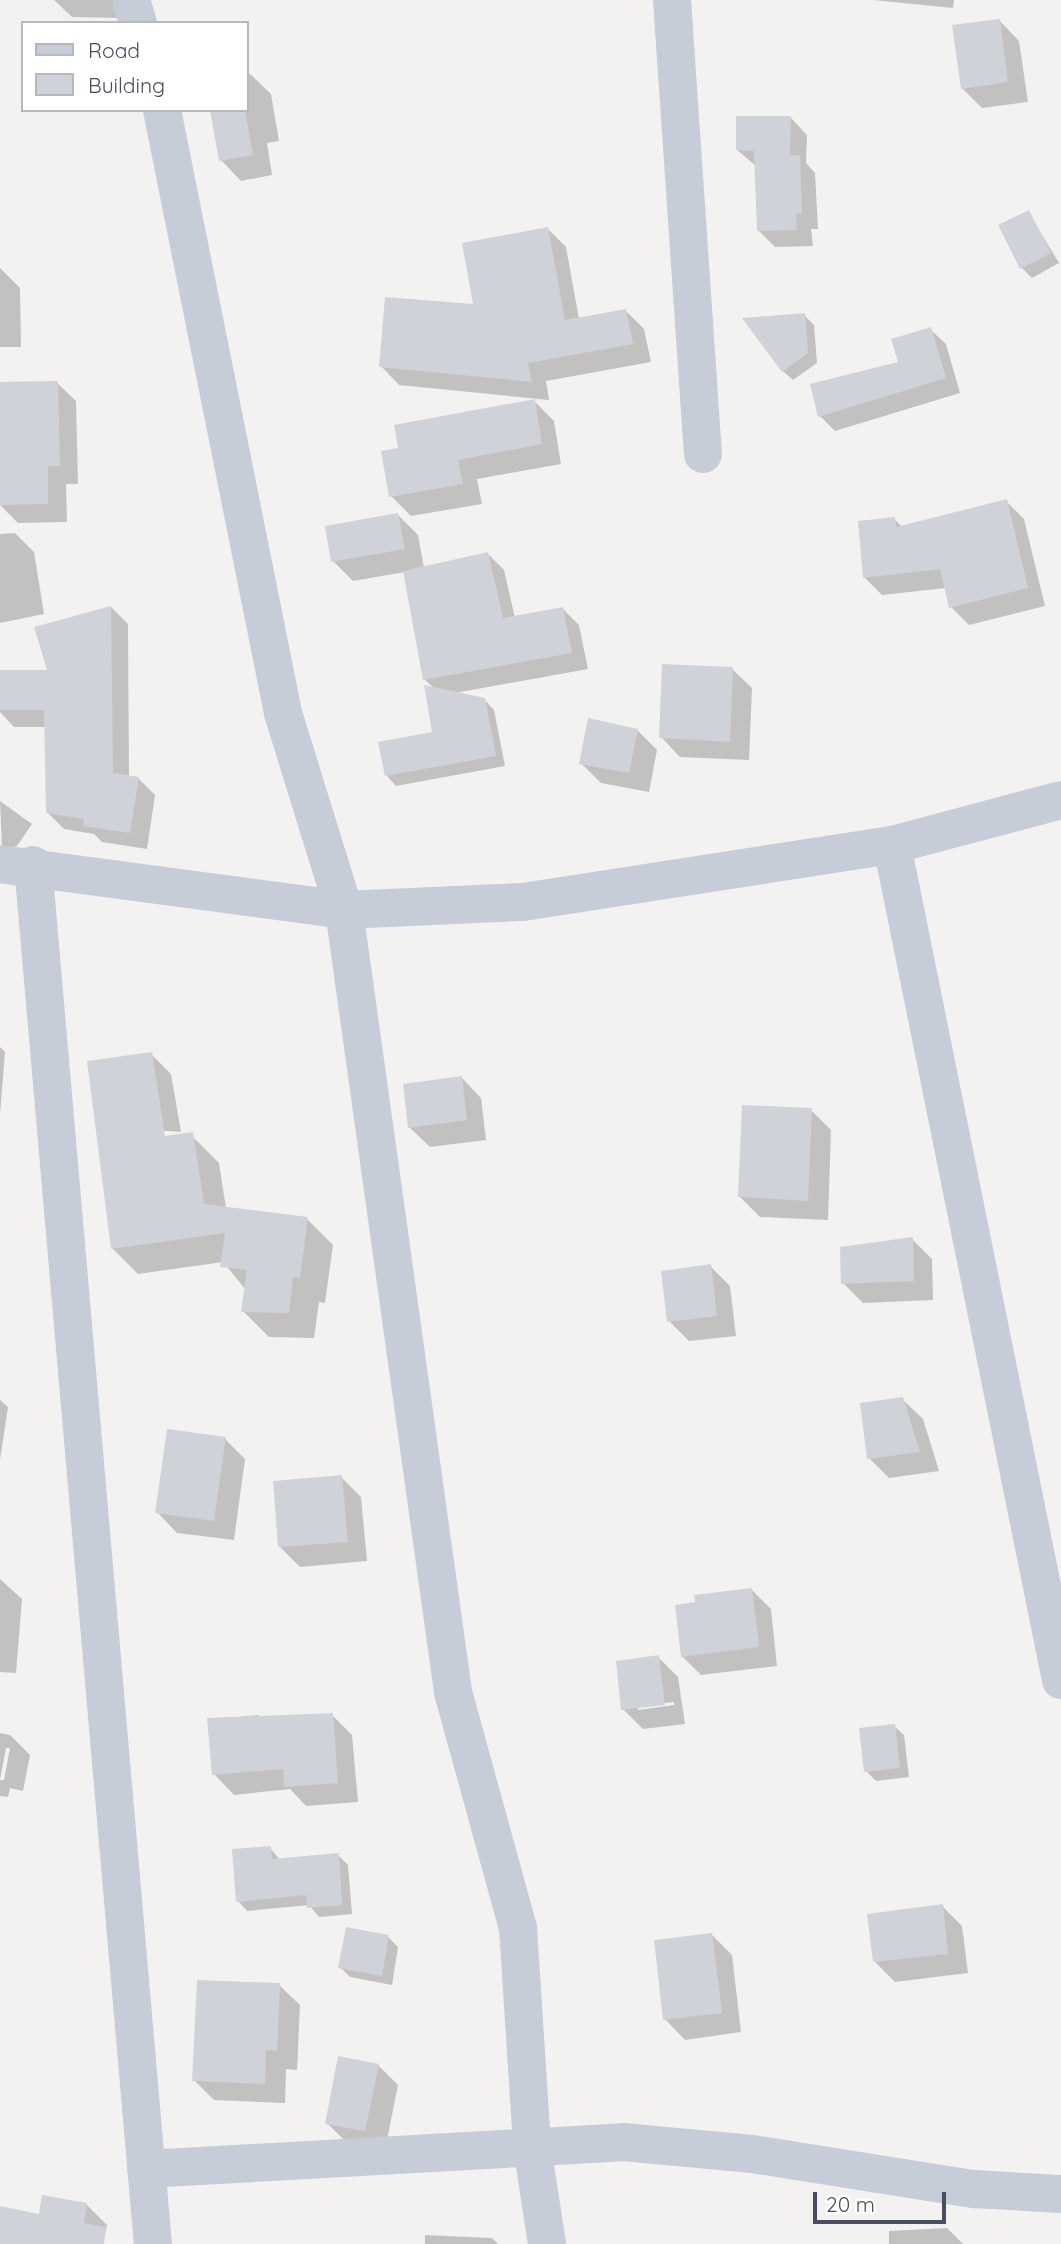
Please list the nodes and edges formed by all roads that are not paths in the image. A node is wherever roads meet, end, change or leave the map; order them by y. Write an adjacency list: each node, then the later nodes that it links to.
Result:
1 (131, 0): 3 (street)
2 (672, 0): 5 (street)
3 (137, 21)
4 (162, 112): 9 (street)
5 (703, 454)
6 (1061, 800): 7 (street)
7 (892, 845): 9 (street); 10 (street)
8 (17, 864): 9 (street); 13 (street)
9 (344, 910): 12 (street)
10 (1057, 1639): 11 (street)
11 (1061, 1680)
12 (532, 2147): 13 (street); 14 (street); 16 (street)
13 (146, 2169): 15 (street)
14 (1061, 2194)
15 (153, 2244)
16 (547, 2244)

